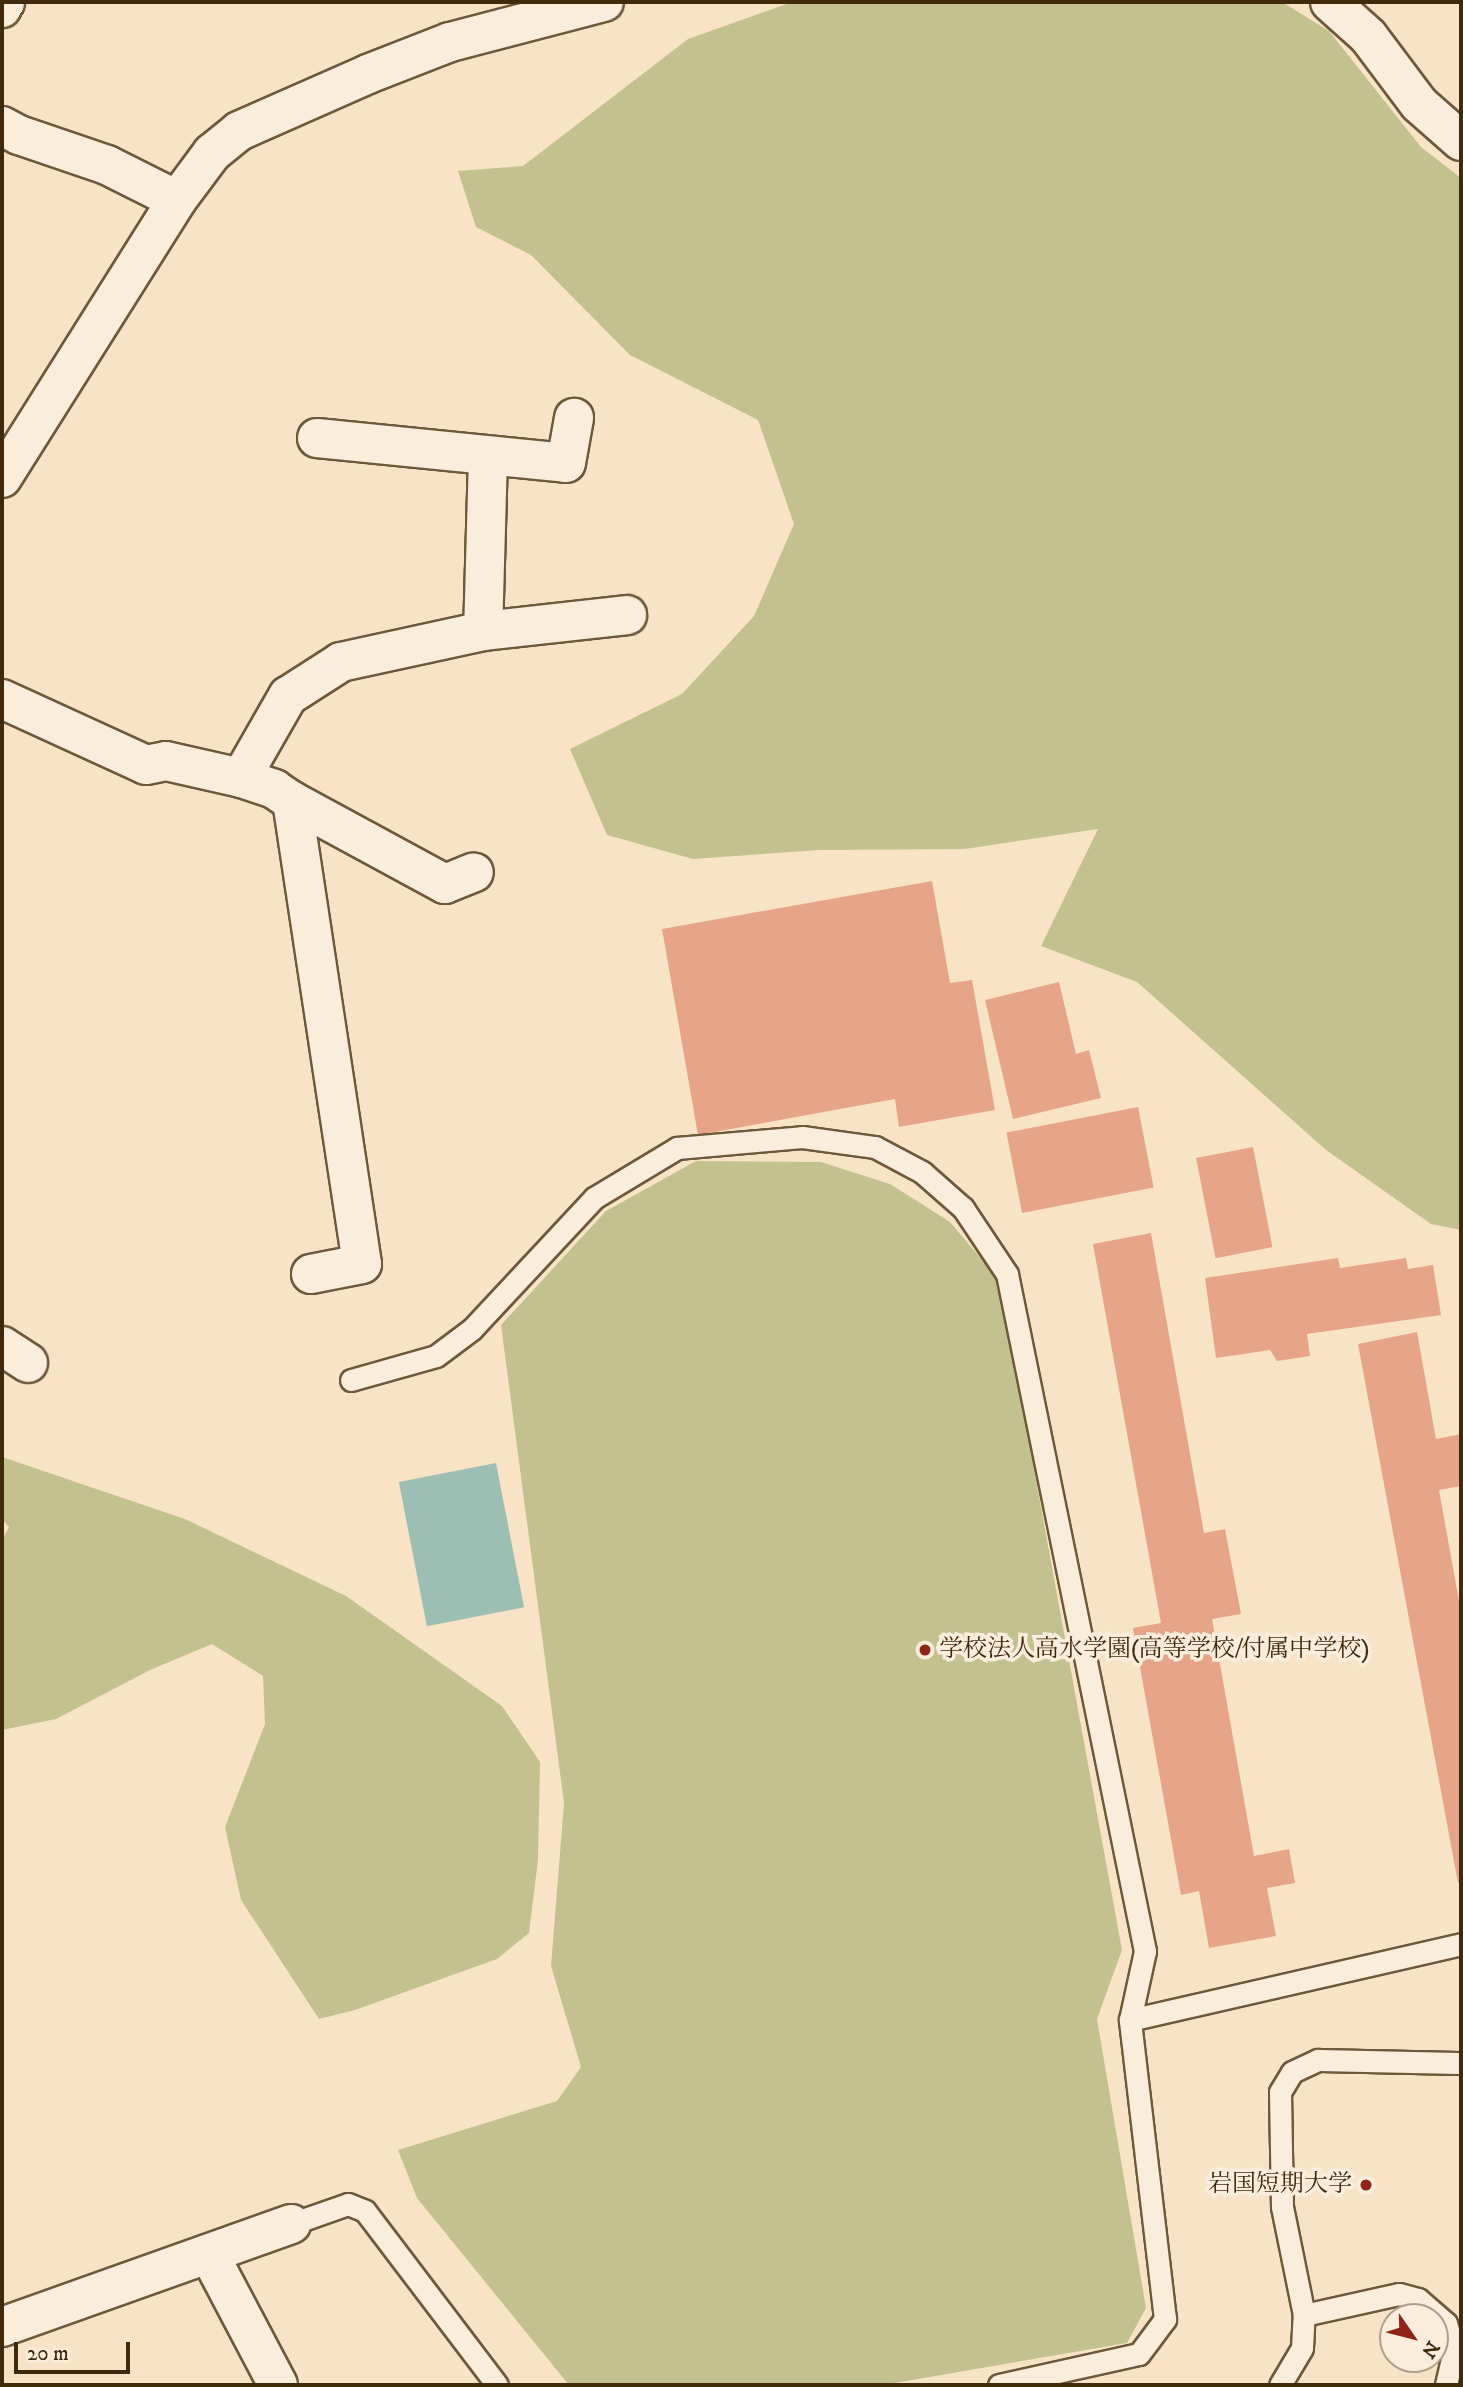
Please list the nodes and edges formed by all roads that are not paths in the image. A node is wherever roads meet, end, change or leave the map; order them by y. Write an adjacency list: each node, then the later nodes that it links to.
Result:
1 (5, 2): 4 (street)
2 (604, 2): 7 (street)
3 (1330, 2): 6 (street)
4 (2, 8)
5 (2, 126): 7 (street)
6 (1461, 141)
7 (177, 200): 11 (street)
8 (574, 418): 10 (street)
9 (317, 438): 10 (street)
10 (488, 456): 13 (street)
11 (2, 478)
12 (627, 615): 13 (street)
13 (483, 631): 15 (street)
14 (2, 699): 15 (street)
15 (241, 778): 16 (street)
16 (292, 801): 17 (street); 18 (street)
17 (474, 872)
18 (311, 1274)
19 (351, 1380): 21 (lane)
20 (1461, 1944): 21 (lane)
21 (1130, 2020): 29 (lane)
22 (1461, 2063): 25 (lane)
23 (291, 2224): 24 (street); 28 (lane)
24 (208, 2254): 26 (street); 27 (street)
25 (1304, 2315): 30 (lane); 31 (lane)
26 (2, 2327)
27 (278, 2385)
28 (497, 2385)
29 (999, 2385)
30 (1280, 2385)
31 (1446, 2385)

